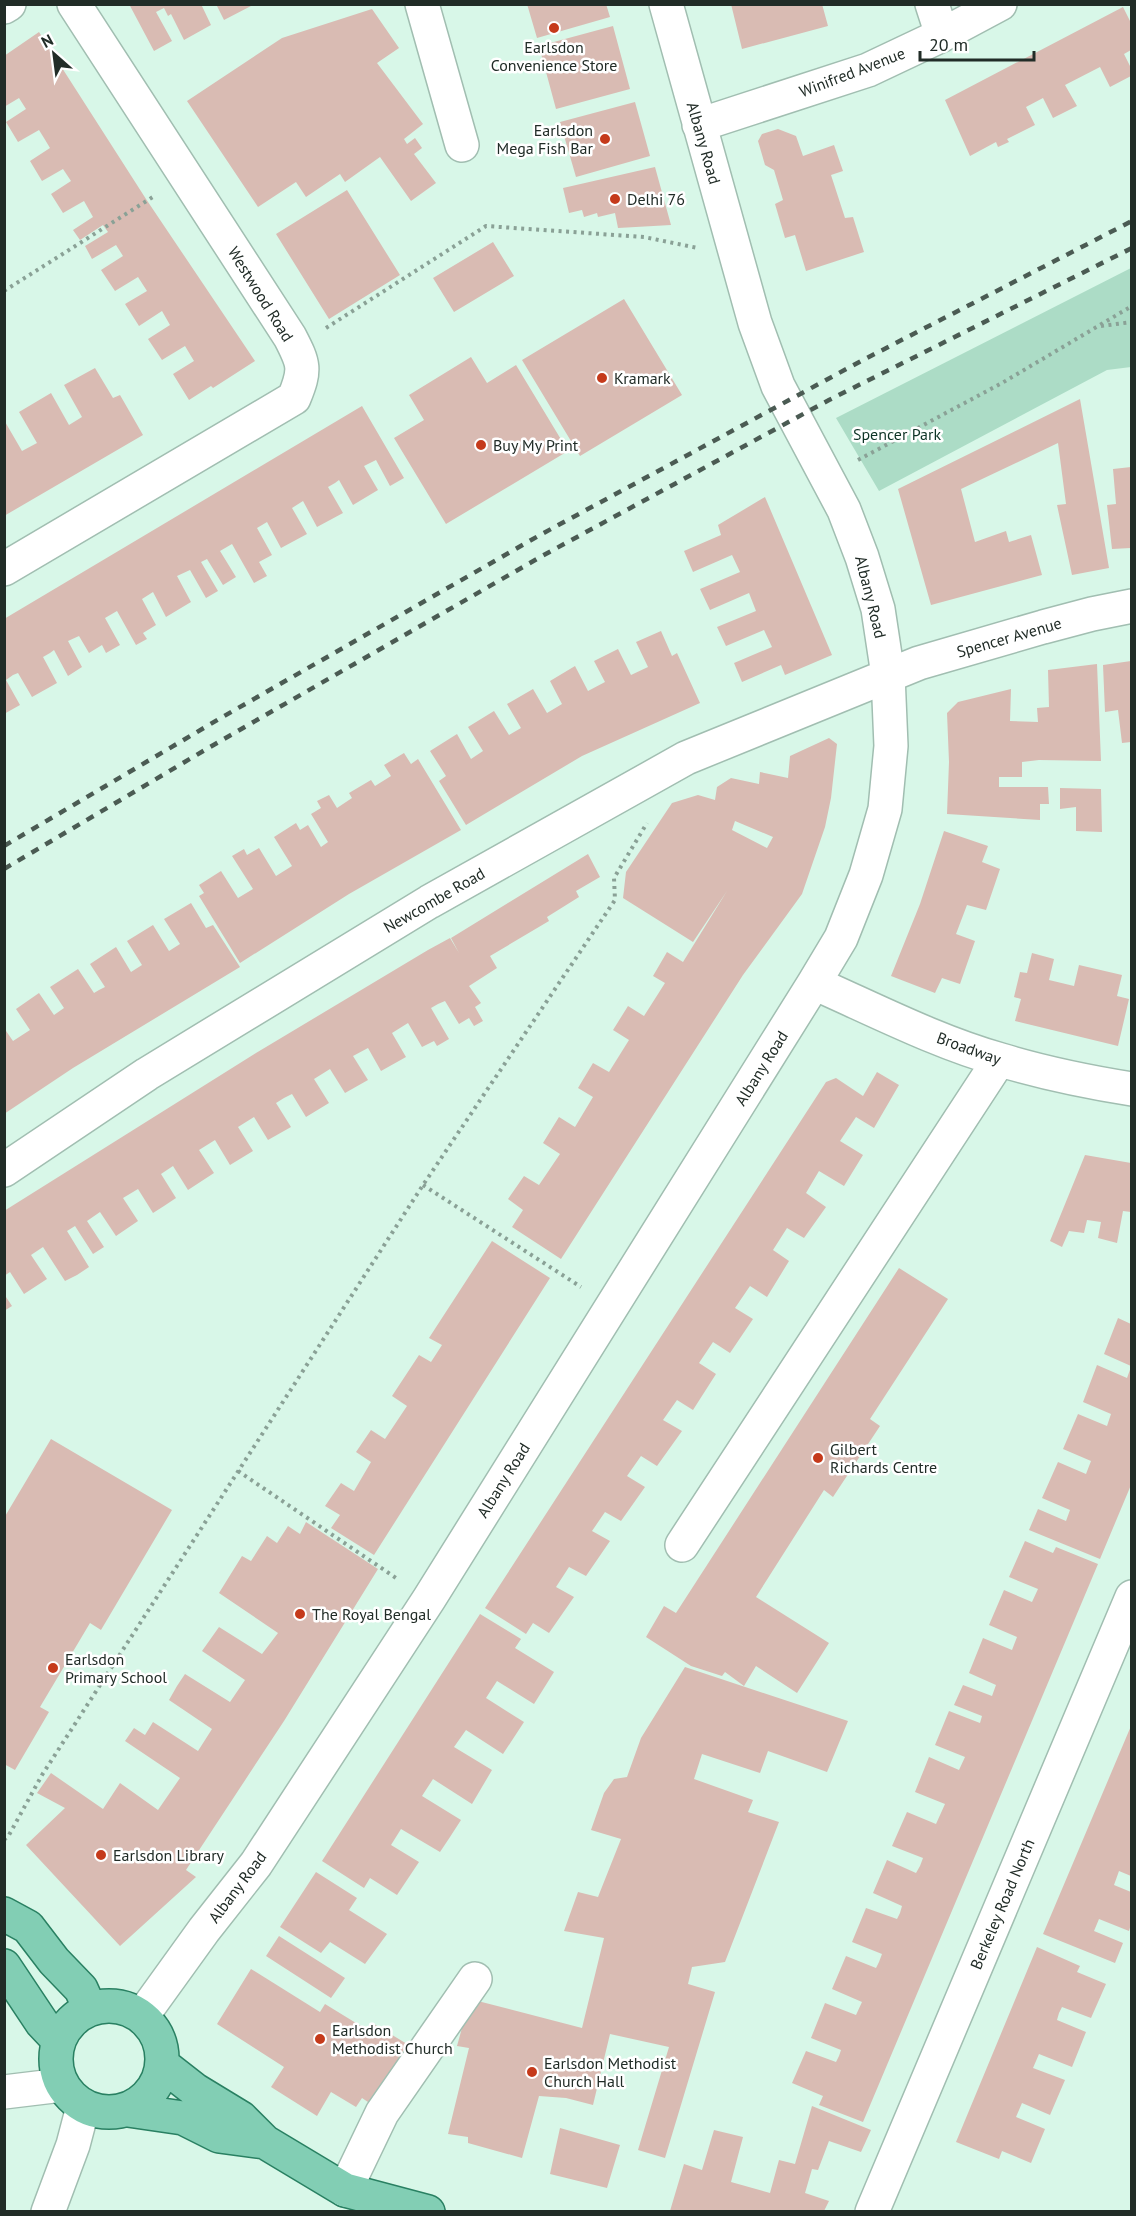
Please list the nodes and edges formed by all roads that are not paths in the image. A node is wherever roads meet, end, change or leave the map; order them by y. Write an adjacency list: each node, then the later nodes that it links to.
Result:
1 (9, 4): 7 (street)
2 (74, 4): 11 (street, Westwood Road)
3 (422, 4): 10 (street)
4 (666, 4): 9 (street, Albany Road)
5 (932, 4): 8 (street)
6 (1000, 4): 8 (street, Winifred Avenue)
7 (4, 8)
8 (942, 35): 9 (street, Winifred Avenue)
9 (699, 125): 13 (street, Albany Road)
10 (462, 145)
11 (4, 568)
12 (1131, 606): 13 (street, Spencer Avenue)
13 (888, 675): 14 (street, Albany Road); 17 (street, Newcombe Road)
14 (814, 983): 15 (street, Broadway); 24 (street, Albany Road)
15 (999, 1060): 16 (street, Broadway); 18 (street)
16 (1131, 1089)
17 (4, 1170)
18 (682, 1545)
19 (1129, 1610): 34 (street, Berkeley Road North)
20 (4, 1914): 23 (main road)
21 (4, 1966): 25 (main road)
22 (475, 1979): 31 (street)
23 (90, 2009): 24 (main road); 25 (main road)
24 (142, 2016): 26 (main road)
25 (59, 2041): 28 (main road)
26 (163, 2065): 29 (main road); 30 (main road)
27 (4, 2092): 28 (street)
28 (72, 2096): 29 (main road); 32 (street)
29 (128, 2110): 30 (main road)
30 (266, 2142): 31 (main road)
31 (345, 2190): 33 (main road)
32 (48, 2211)
33 (428, 2211)
34 (872, 2211)

